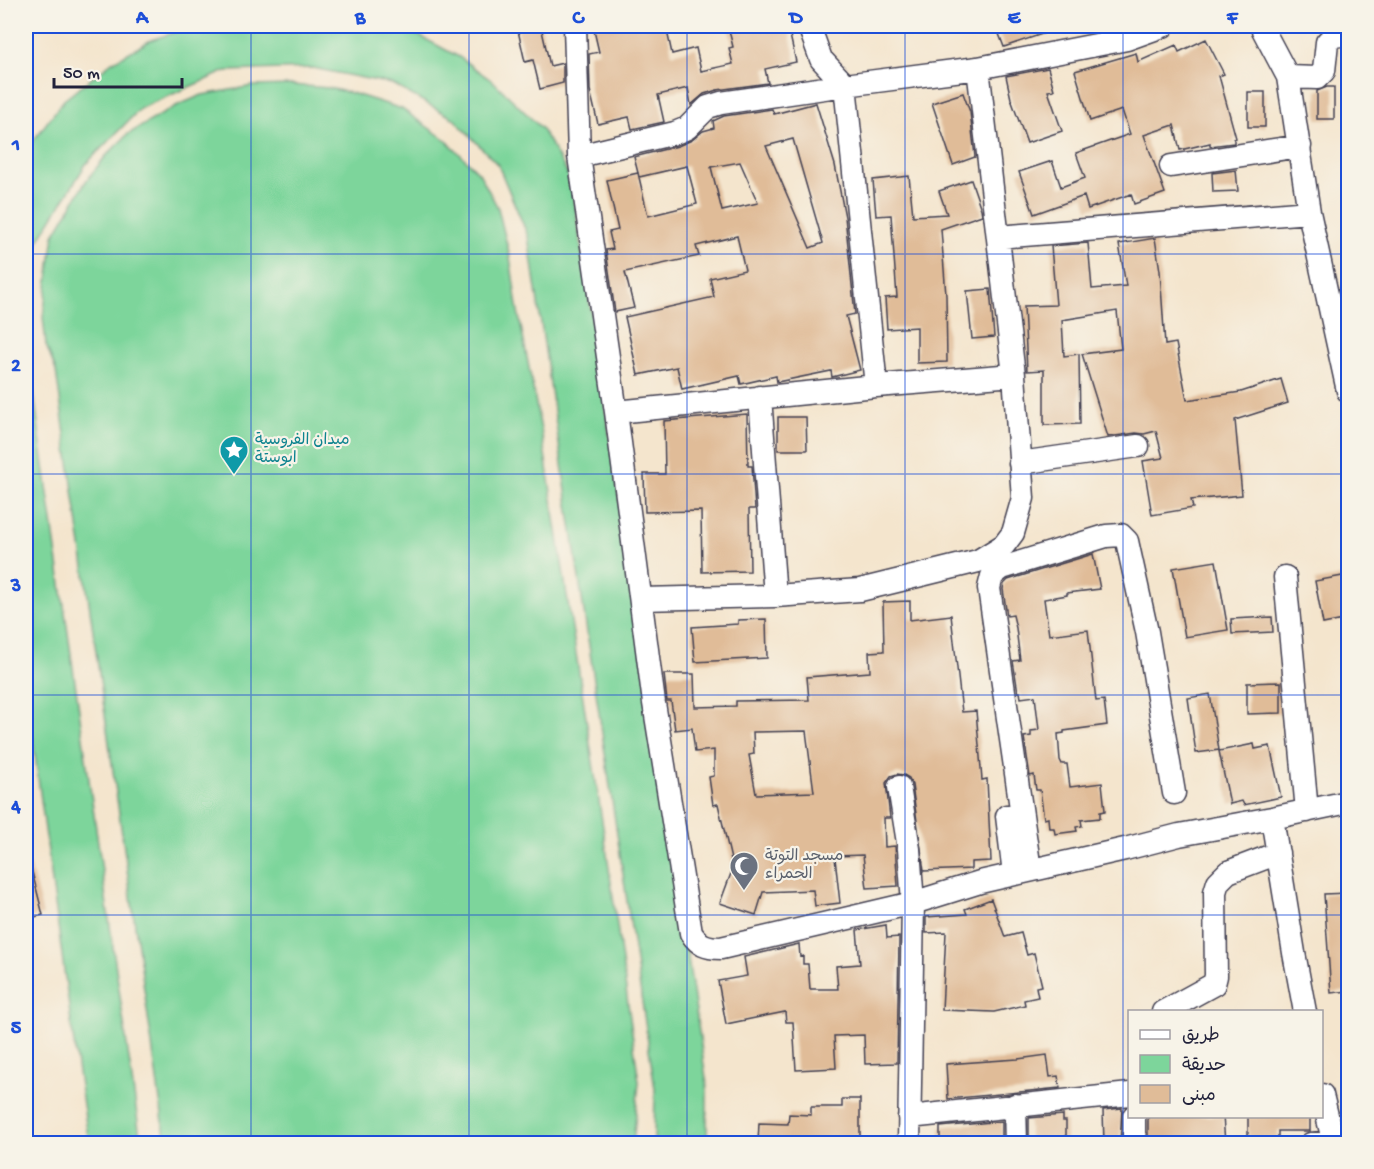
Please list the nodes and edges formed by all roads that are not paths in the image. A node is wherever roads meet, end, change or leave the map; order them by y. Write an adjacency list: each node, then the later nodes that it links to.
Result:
1 (575, 26): 10 (street)
2 (809, 26): 8 (street)
3 (1163, 26): 6 (street)
4 (1261, 26): 7 (street)
5 (1348, 34): 7 (street)
6 (978, 68): 8 (street); 13 (street)
7 (1288, 77): 9 (street)
8 (845, 85): 10 (street); 15 (street)
9 (1300, 146): 11 (street); 12 (street)
10 (579, 156): 18 (street)
11 (1171, 166)
12 (1309, 212): 13 (street); 16 (street)
13 (998, 237): 14 (street)
14 (1014, 375): 15 (street); 20 (street)
15 (876, 386): 17 (street)
16 (1348, 390)
17 (760, 397): 18 (street); 23 (street)
18 (616, 412): 24 (street)
19 (1138, 446): 20 (street)
20 (1020, 463): 21 (street)
21 (978, 561): 23 (street); 31 (street)
22 (1285, 577): 28 (street)
23 (775, 596): 24 (street)
24 (641, 599): 32 (street)
25 (899, 787): 32 (street)
26 (1174, 793): 31 (street)
27 (1348, 802): 28 (street)
28 (1306, 811): 29 (street)
29 (1272, 818): 30 (street); 31 (street)
30 (1278, 853): 33 (street); 34 (street)
31 (1022, 872): 32 (street)
32 (913, 903): 38 (street)
33 (1165, 1010)
34 (1305, 1010)
35 (1128, 1094): 37 (street)
36 (1323, 1099): 44 (street)
37 (1015, 1105): 38 (street); 41 (street)
38 (909, 1117): 40 (street)
39 (1134, 1118): 42 (street)
40 (909, 1143)
41 (1016, 1143)
42 (1134, 1143)
43 (1311, 1143): 44 (street)
44 (1334, 1143)

